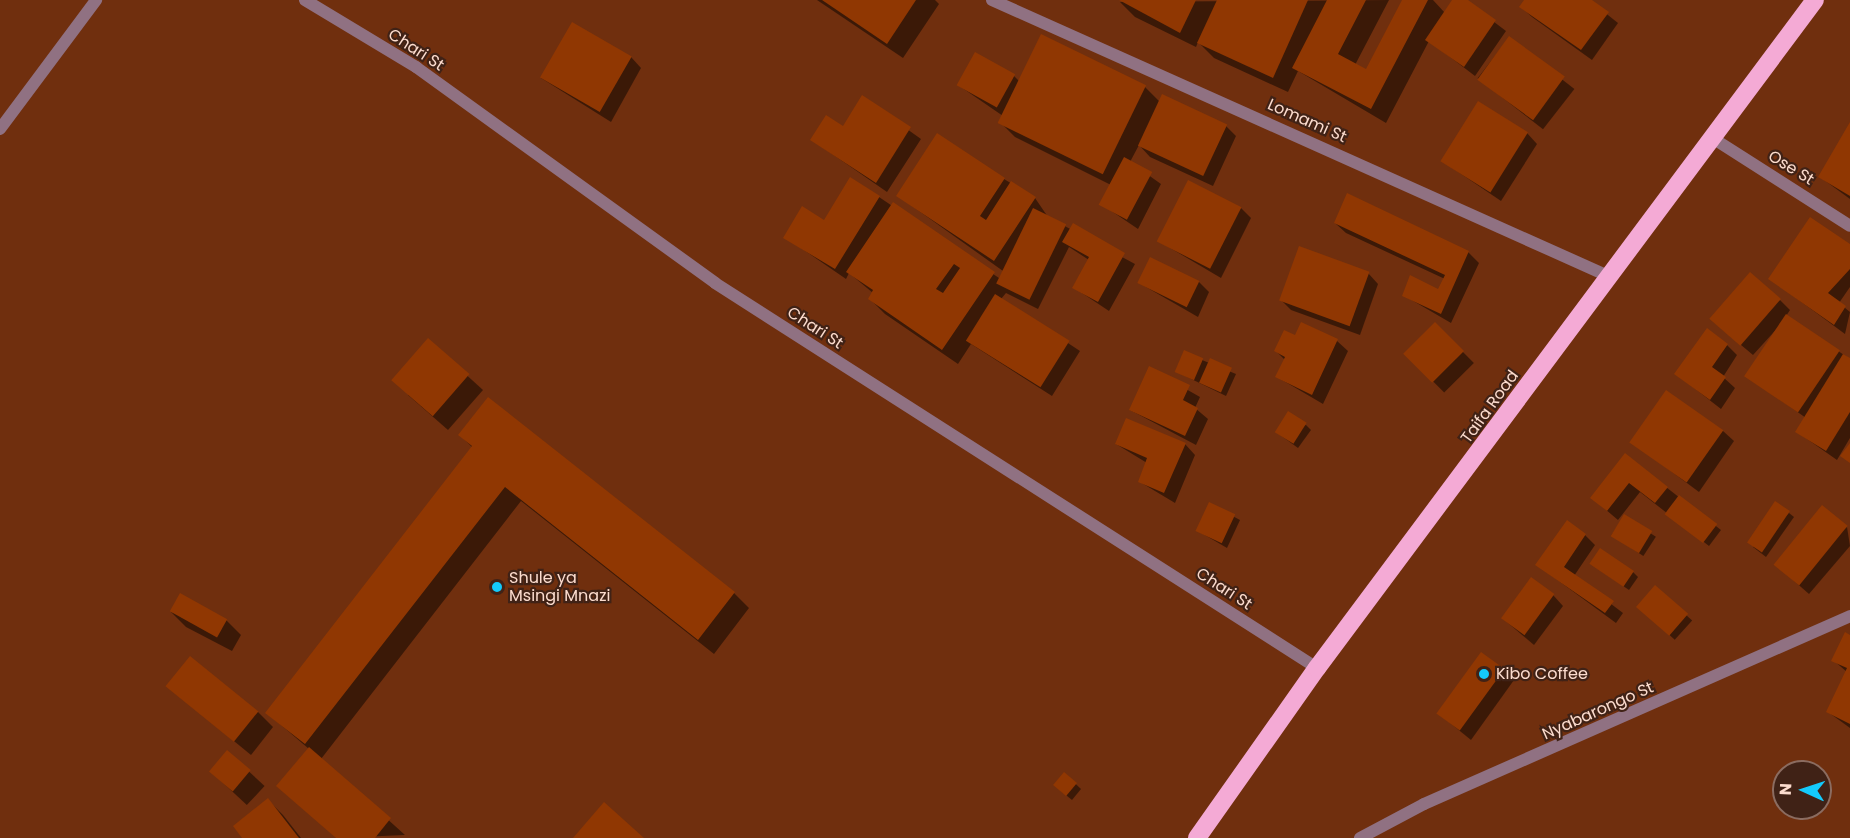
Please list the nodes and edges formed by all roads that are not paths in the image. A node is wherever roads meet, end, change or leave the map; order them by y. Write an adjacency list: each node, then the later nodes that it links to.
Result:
1 (96, 0): 5 (street)
2 (305, 0): 10 (street, Chari St)
3 (992, 0): 8 (street, Lomami St)
4 (1815, 0): 6 (highway, Taifa Road)
5 (0, 129)
6 (1714, 139): 7 (street, Ose St); 8 (highway, Taifa Road)
7 (1850, 226)
8 (1608, 276): 10 (highway, Taifa Road)
9 (1850, 616): 12 (street, Nyabarongo St)
10 (1317, 668): 11 (highway, Taifa Road)
11 (1197, 838)
12 (1360, 838)

